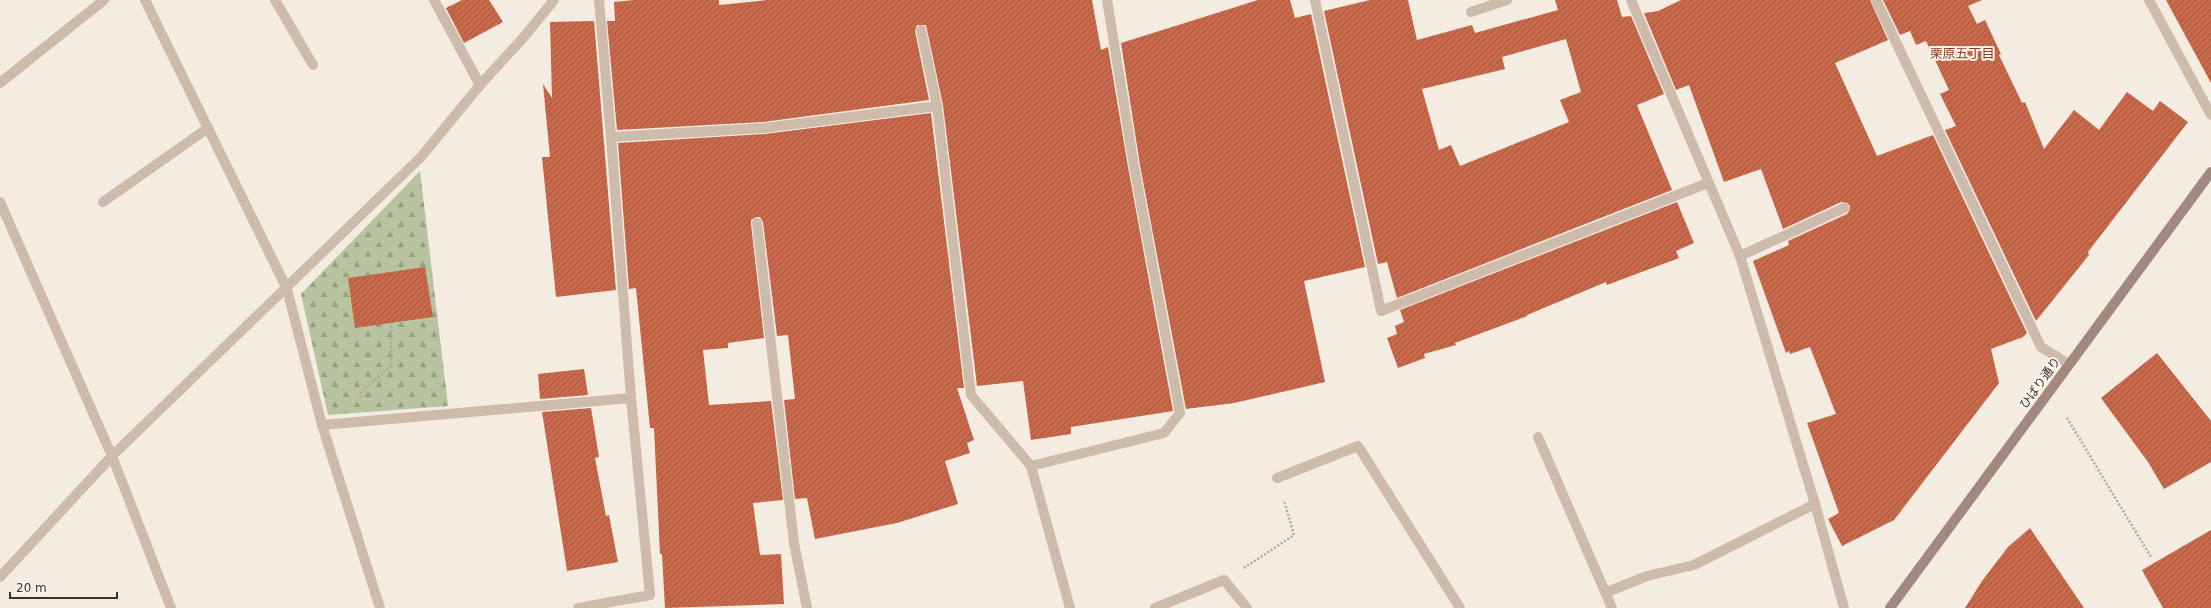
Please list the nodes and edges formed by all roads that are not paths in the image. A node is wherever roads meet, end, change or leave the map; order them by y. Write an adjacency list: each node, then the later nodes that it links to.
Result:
1 (104, 0): 16 (street)
2 (146, 0): 20 (street)
3 (275, 0): 15 (street)
4 (434, 0): 17 (street)
5 (554, 0): 17 (street)
6 (599, 0): 21 (street)
7 (1106, 0): 35 (street)
8 (1315, 0): 23 (street)
9 (1507, 0): 13 (street)
10 (1631, 0): 23 (street)
11 (1876, 0): 30 (street)
12 (2149, 0): 19 (street)
13 (1471, 12)
14 (921, 30): 18 (street)
15 (313, 65)
16 (0, 83)
17 (480, 84): 29 (street)
18 (937, 106): 21 (street); 35 (street)
19 (2211, 115)
20 (208, 128): 25 (street); 29 (street)
21 (611, 137): 31 (street)
22 (2211, 172): 30 (street, ひばり通り)
23 (1708, 183): 28 (street)
24 (0, 202): 34 (street)
25 (103, 202)
26 (1844, 208): 28 (street)
27 (757, 223): 43 (street)
28 (1740, 256): 37 (street)
29 (287, 289): 32 (street); 34 (street)
30 (2069, 364): 50 (street, ひばり通り)
31 (631, 398): 32 (street); 42 (street)
32 (322, 425): 41 (street)
33 (1538, 437): 39 (street)
34 (112, 456): 38 (street); 40 (street)
35 (1031, 466): 44 (street)
36 (1277, 478): 47 (street)
37 (1815, 504): 39 (street); 49 (street)
38 (0, 577)
39 (1606, 592): 48 (street)
40 (171, 608)
41 (380, 608)
42 (578, 608)
43 (807, 608)
44 (1070, 608)
45 (1155, 608): 46 (street)
46 (1247, 608)
47 (1460, 608)
48 (1612, 608)
49 (1844, 608)
50 (1890, 608)

